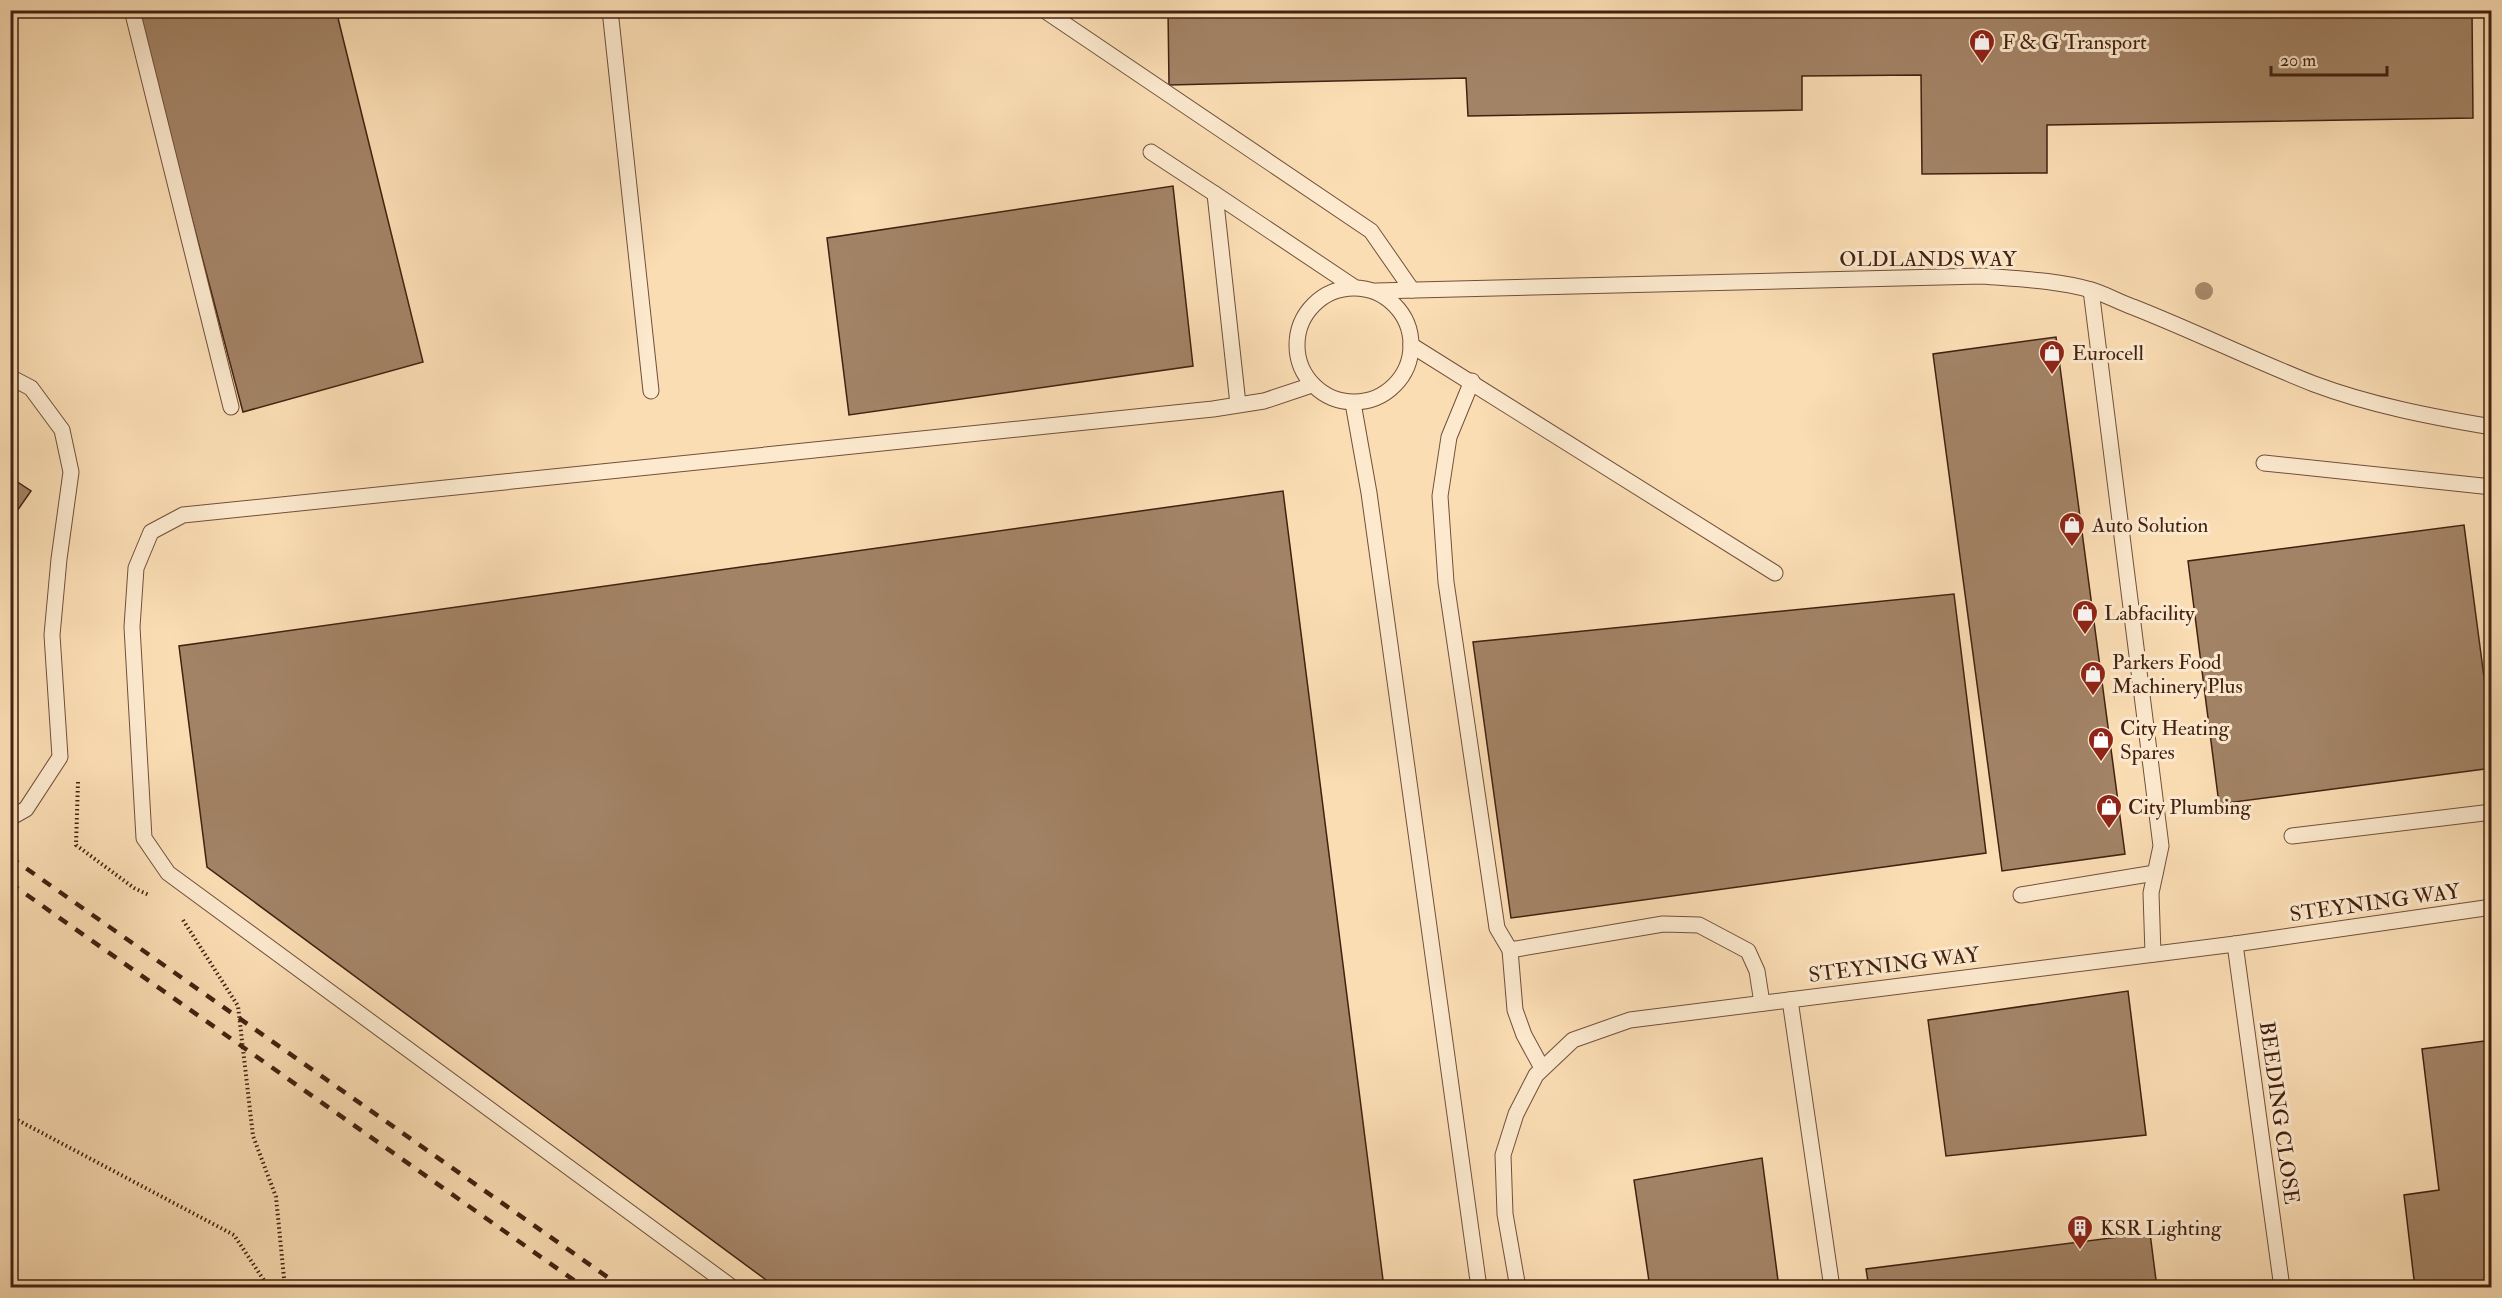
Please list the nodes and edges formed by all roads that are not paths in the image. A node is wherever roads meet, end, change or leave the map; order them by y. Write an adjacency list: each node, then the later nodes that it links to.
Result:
1 (132, 10): 17 (lane)
2 (610, 10): 14 (lane)
3 (1044, 10): 7 (lane)
4 (1151, 152): 5 (lane)
5 (1215, 194): 6 (lane); 16 (lane)
6 (1354, 287): 9 (lane, OLDLANDS WAY); 13 (lane, OLDLANDS WAY)
7 (1412, 290): 8 (lane, OLDLANDS WAY); 9 (lane, OLDLANDS WAY)
8 (2091, 290): 18 (lane, OLDLANDS WAY); 25 (lane)
9 (1376, 291): 10 (lane, OLDLANDS WAY)
10 (1412, 345): 12 (lane); 15 (lane)
11 (10, 377): 23 (lane)
12 (1472, 381): 21 (lane); 29 (lane)
13 (1312, 385): 15 (lane); 16 (lane)
14 (651, 391)
15 (1353, 403): 35 (lane)
16 (1238, 404): 34 (lane)
17 (231, 407)
18 (2492, 427)
19 (2265, 463): 20 (lane)
20 (2492, 488)
21 (1775, 573)
22 (2492, 812): 24 (lane)
23 (10, 818)
24 (2292, 836)
25 (2155, 873): 26 (lane); 30 (lane)
26 (2021, 895)
27 (2492, 907): 28 (lane, STEYNING WAY)
28 (2235, 944): 30 (lane, STEYNING WAY); 38 (lane, BEEDING CLOSE)
29 (1510, 950): 32 (lane); 33 (lane)
30 (2153, 954): 31 (lane, STEYNING WAY)
31 (1790, 1000): 32 (lane, STEYNING WAY); 37 (lane)
32 (1762, 1003): 33 (lane, STEYNING WAY)
33 (1542, 1068): 36 (lane, STEYNING WAY)
34 (733, 1287)
35 (1479, 1287)
36 (1518, 1287)
37 (1832, 1287)
38 (2282, 1287)

